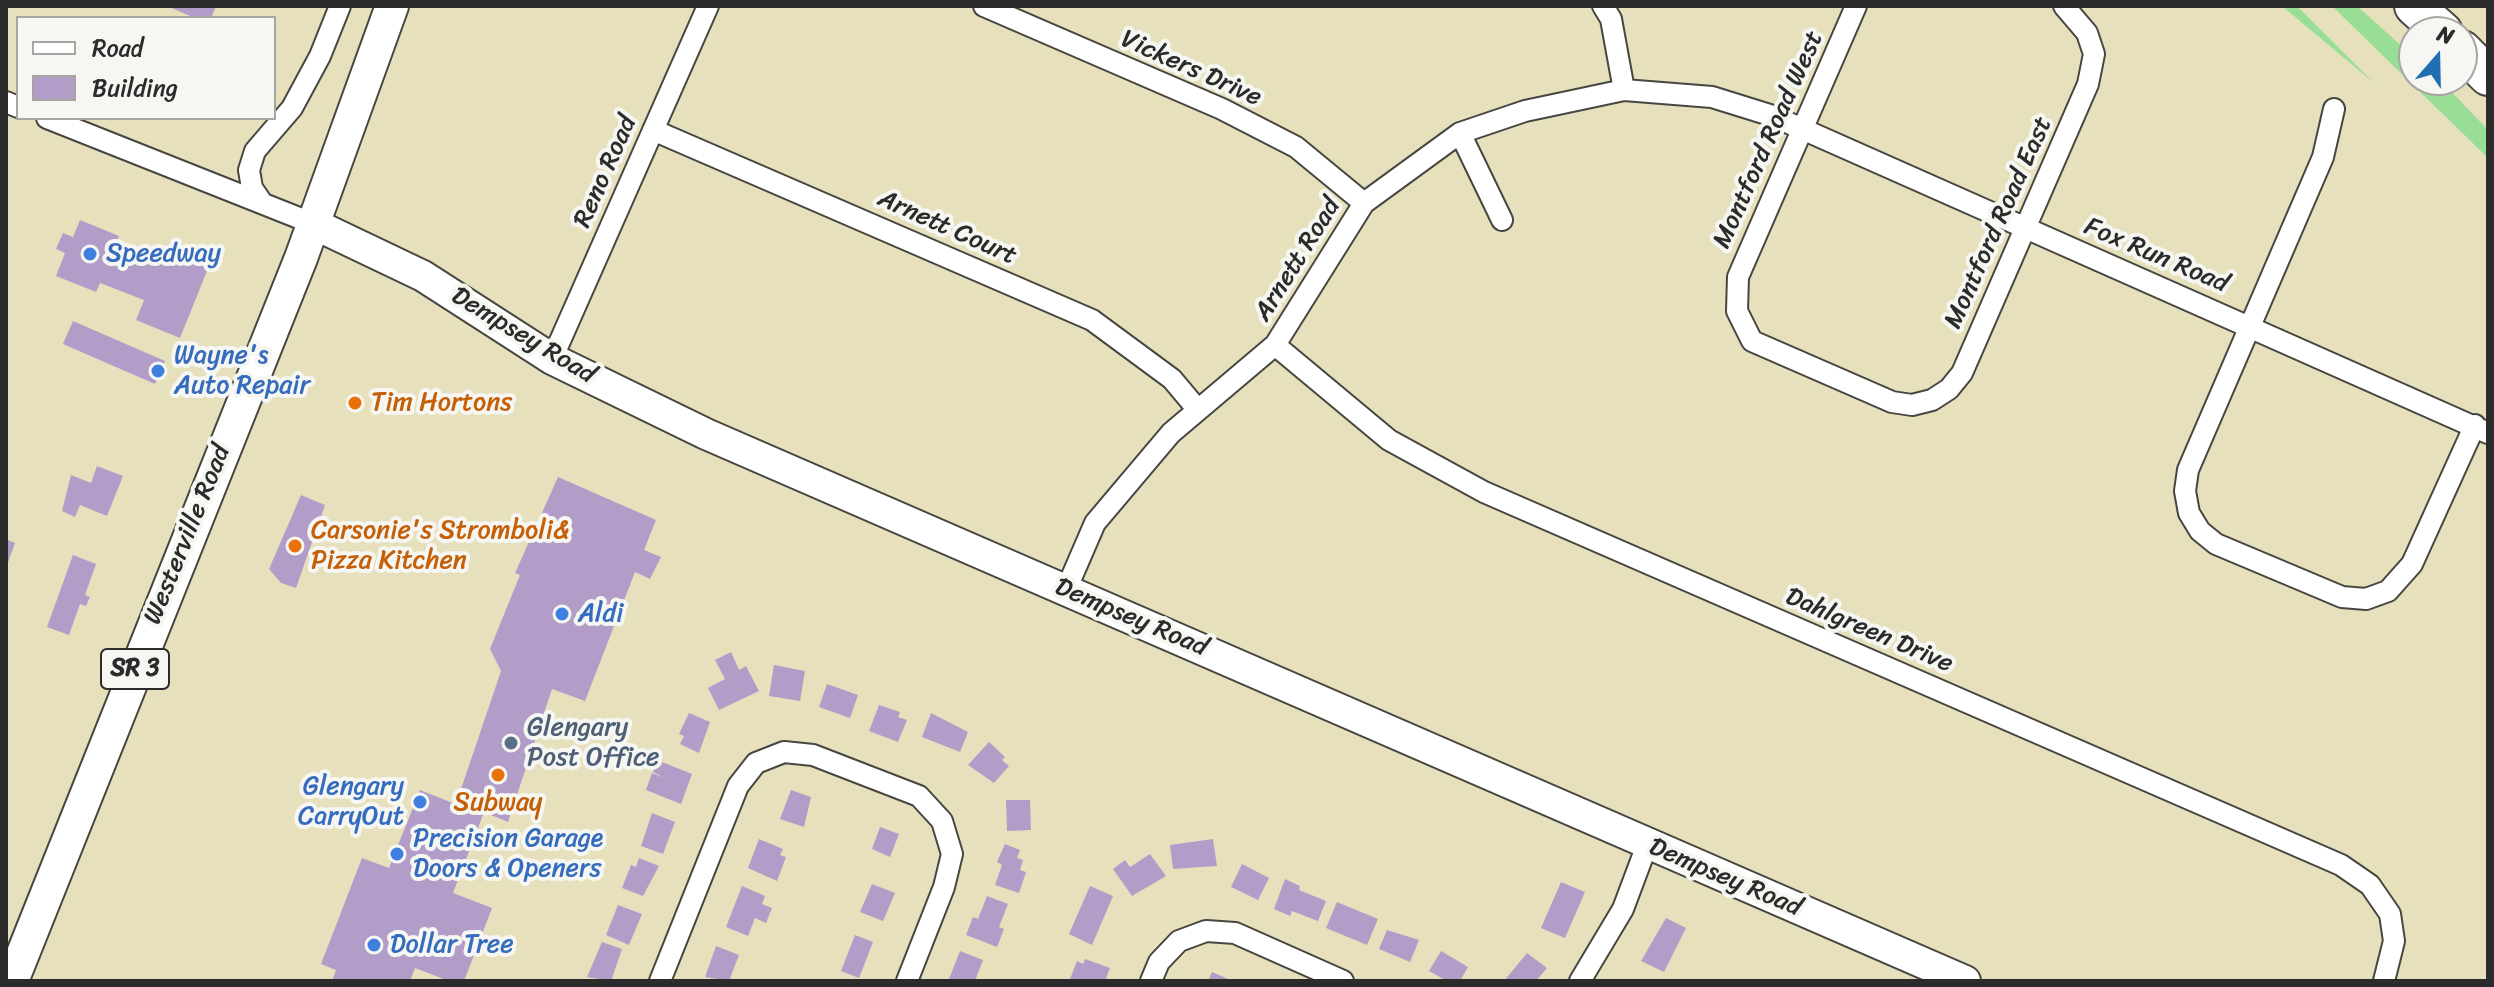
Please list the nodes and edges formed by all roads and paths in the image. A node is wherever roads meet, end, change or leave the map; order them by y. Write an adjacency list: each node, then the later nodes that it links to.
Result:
1 (340, 6): 16 (street)
2 (392, 6): 18 (main road, Westerville Road / SR 3)
3 (411, 6): 18 (main road, Westerville Road / SR 3)
4 (708, 6): 13 (street, Reno Road)
5 (984, 6): 15 (street, Vickers Drive)
6 (1603, 6): 9 (street)
7 (1856, 6): 12 (street, Montford Road West)
8 (2064, 6): 19 (street, Montford Road East)
9 (1624, 90): 12 (street, Arnett Road); 14 (street, Arnett Road)
10 (2334, 109): 20 (street)
11 (52, 120): 16 (street)
12 (1802, 128): 19 (street, Fox Run Road); 23 (street, Montford Road West)
13 (653, 130): 22 (street, Reno Road); 24 (street, Arnett Court)
14 (1460, 133): 15 (street, Arnett Road); 17 (street)
15 (1364, 203): 21 (street, Arnett Road)
16 (263, 204): 18 (street)
17 (1502, 220)
18 (314, 224): 22 (main road, Dempsey Road); 28 (main road, Westerville Road / SR 3)
19 (2025, 227): 20 (street, Fox Run Road); 23 (street, Montford Road East)
20 (2250, 324): 25 (street, Fox Run Road); 25 (street)
21 (1275, 345): 24 (street, Arnett Road); 35 (street, Dahlgreen Drive)
22 (552, 359): 26 (main road, Dempsey Road)
23 (1932, 400)
24 (1198, 410): 26 (street, Arnett Road)
25 (2482, 429)
26 (1066, 590): 27 (main road, Dempsey Road)
27 (1647, 845): 33 (street); 34 (main road, Dempsey Road)
28 (12, 981)
29 (660, 981): 30 (street)
30 (907, 981)
31 (1151, 981): 32 (street)
32 (1343, 981)
33 (1580, 981)
34 (1965, 981)
35 (2384, 981)

